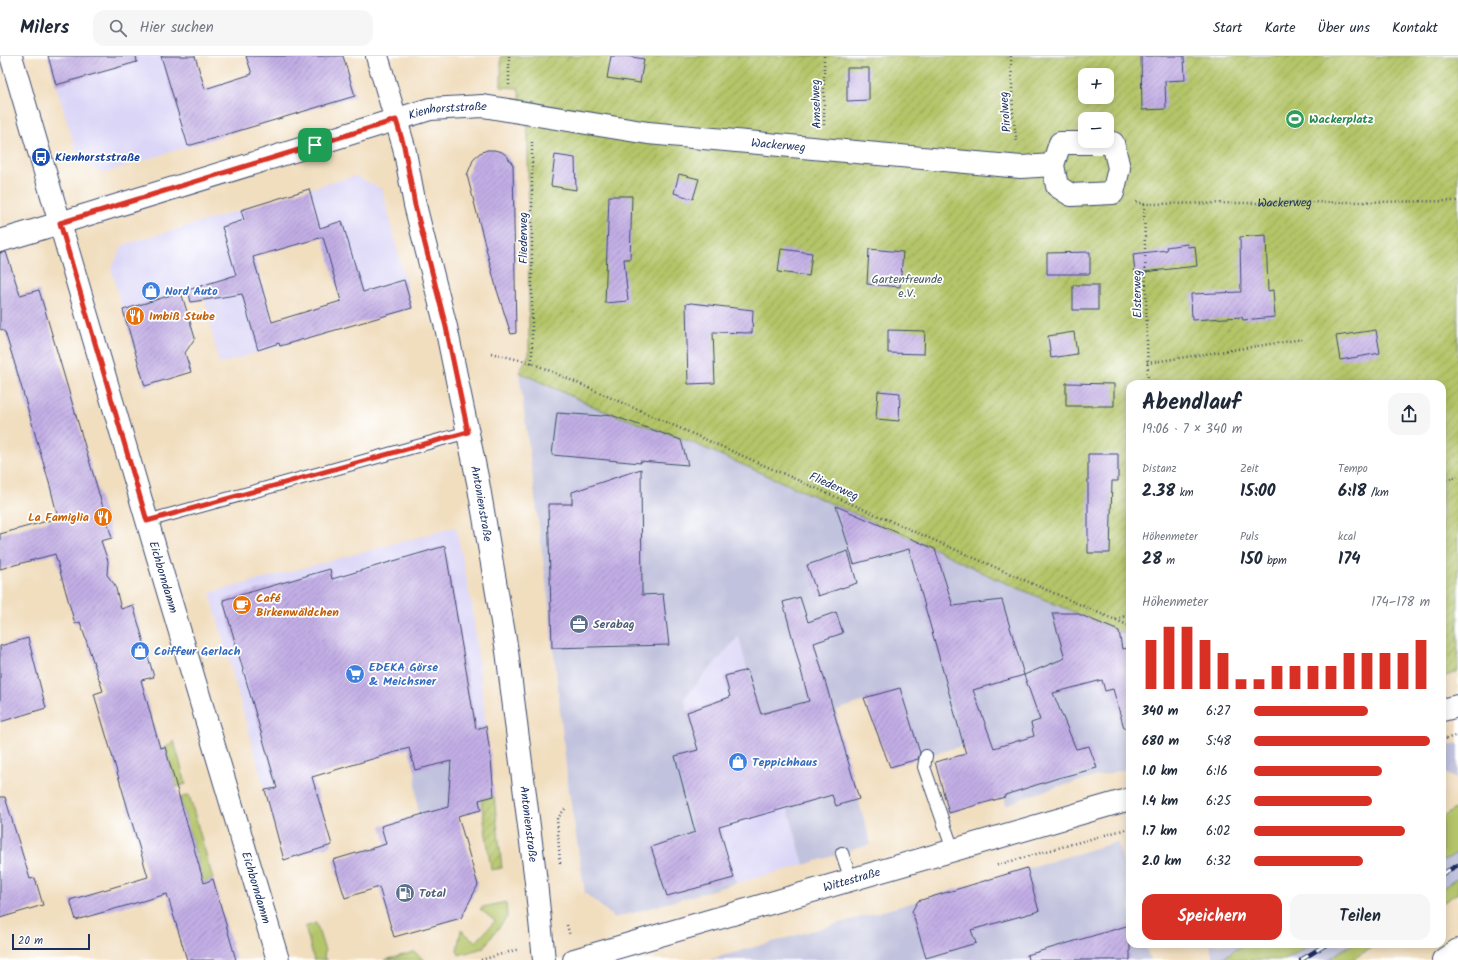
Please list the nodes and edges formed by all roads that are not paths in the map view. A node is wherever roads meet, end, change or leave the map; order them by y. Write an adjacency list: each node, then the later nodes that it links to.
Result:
1 (11, 56): 6 (main road, Eichborndamm)
2 (377, 56): 4 (main road, Antonienstraße)
3 (505, 110): 4 (main road, Kienhorststraße); 5 (main road, Wackerweg)
4 (396, 120): 6 (main road, Kienhorststraße); 8 (main road, Antonienstraße)
5 (1053, 165): 5 (main road)
6 (60, 223): 7 (main road, Kienhorststraße); 9 (main road, Eichborndamm)
7 (0, 240)
8 (468, 432): 9 (lane); 19 (main road, Antonienstraße)
9 (147, 521): 18 (main road, Eichborndamm)
10 (1458, 706): 11 (main road)
11 (1446, 709)
12 (926, 756): 14 (lane)
13 (1126, 800): 14 (main road, Wittestraße)
14 (953, 850): 16 (main road, Wittestraße)
15 (842, 853): 16 (lane)
16 (851, 880): 20 (main road, Wittestraße)
17 (1458, 950): 21 (main road)
18 (278, 960)
19 (544, 960)
20 (574, 960)
21 (1443, 960)

